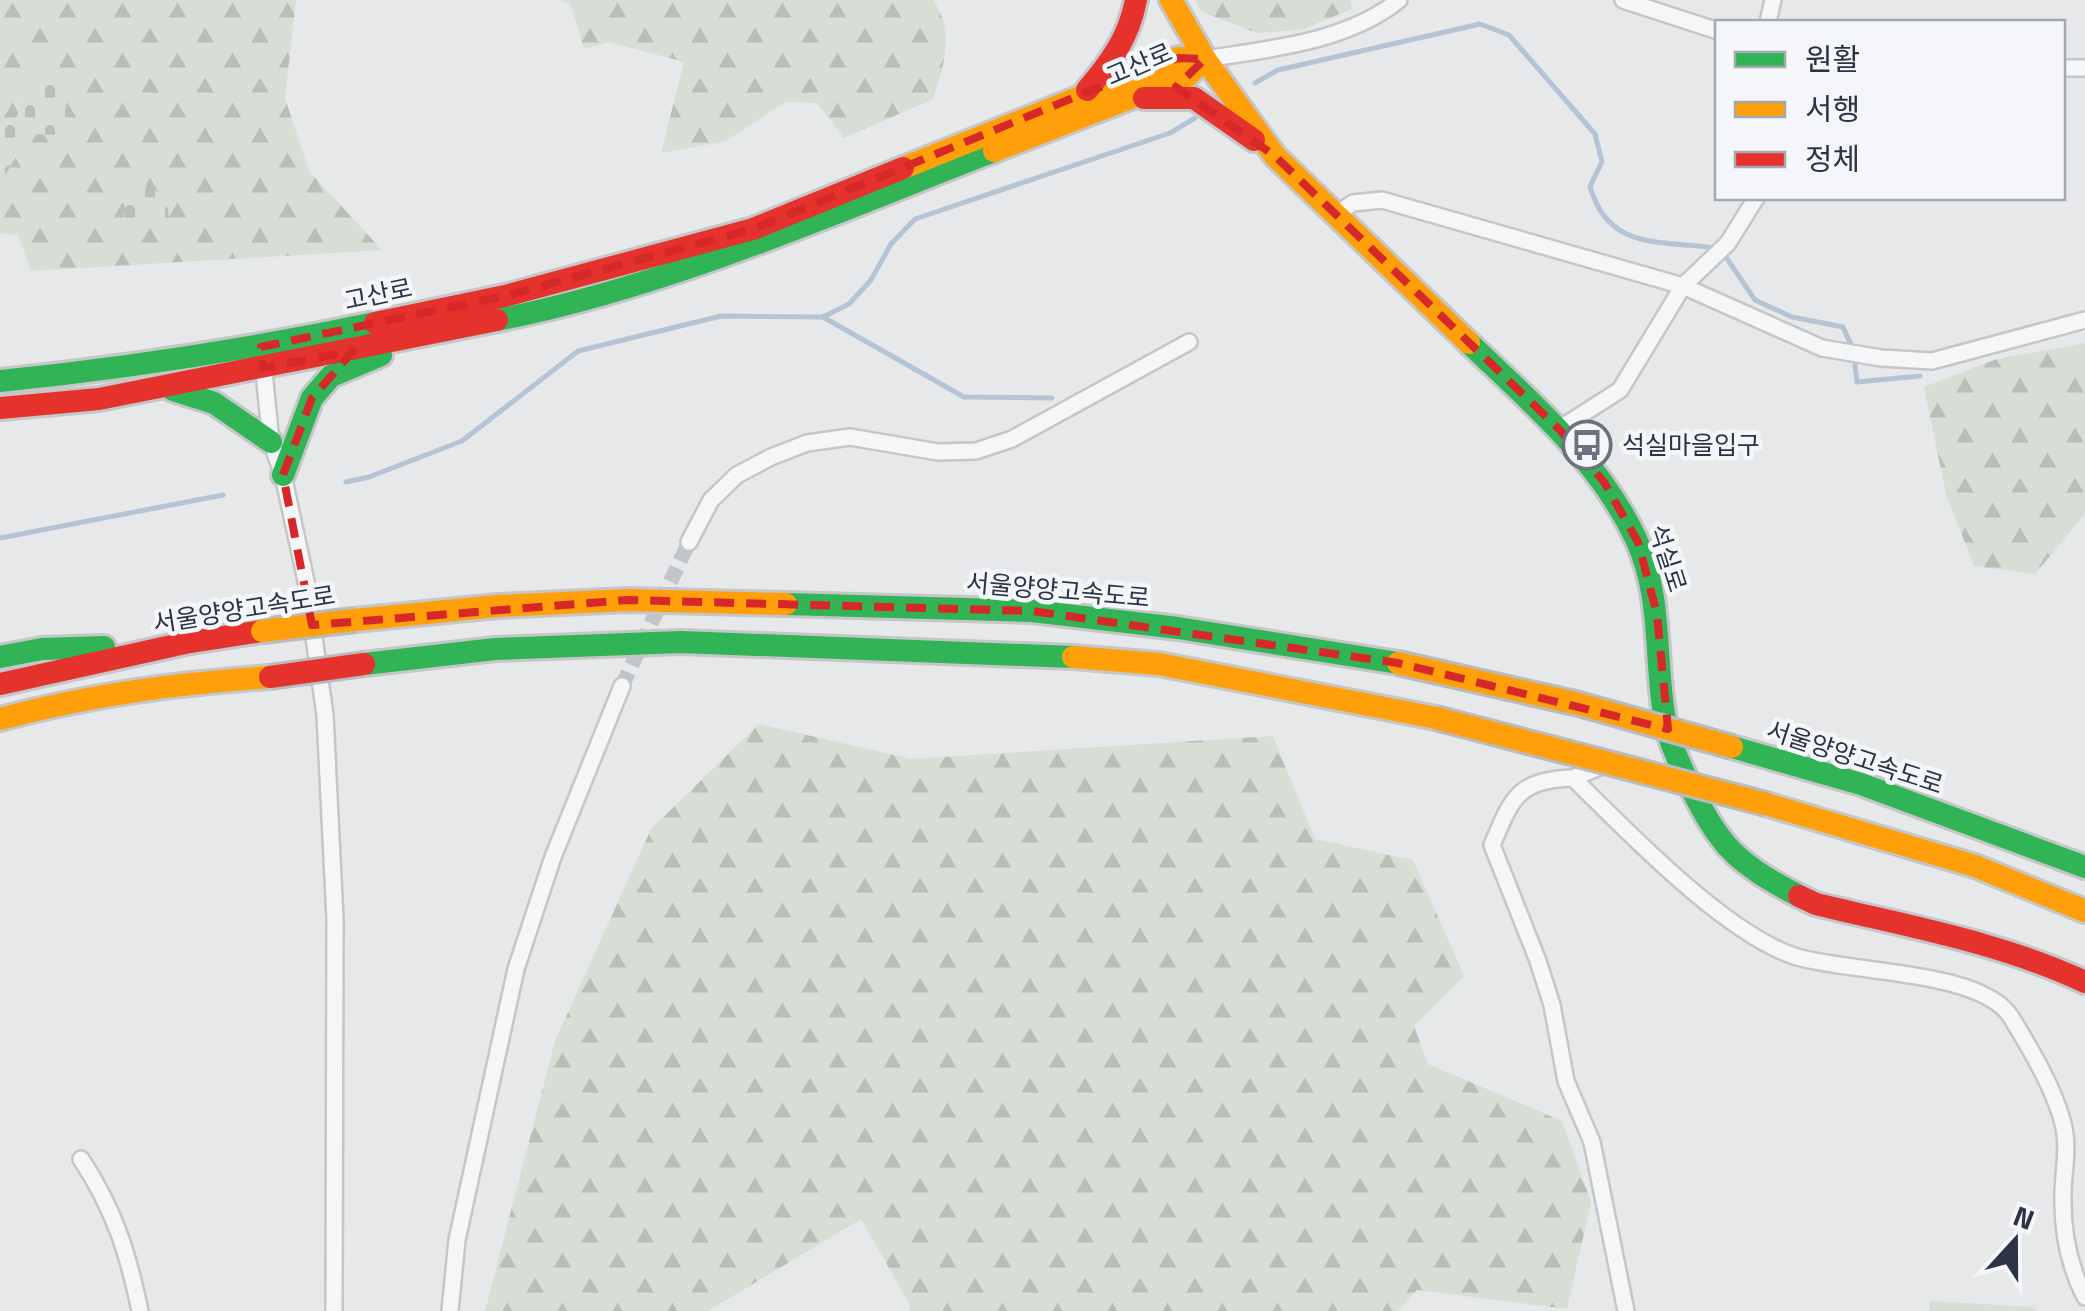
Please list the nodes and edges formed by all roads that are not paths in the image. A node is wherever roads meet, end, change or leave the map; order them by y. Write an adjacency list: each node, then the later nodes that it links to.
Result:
1 (1136, 0): 7 (main road)
2 (1172, 0): 6 (main road, 석실로)
3 (1398, 0): 6 (street)
4 (1624, 0): 5 (street)
5 (1715, 30)
6 (1205, 59): 7 (main road, 고산로); 8 (main road, 고산로); 9 (main road, 석실로)
7 (1084, 93): 16 (main road, 고산로)
8 (1131, 98): 9 (main road); 14 (main road, 고산로)
9 (1276, 156): 11 (main road, 석실로)
10 (1755, 200): 12 (street)
11 (1335, 215): 12 (street); 20 (main road, 석실로)
12 (1683, 286): 13 (street); 20 (street)
13 (2085, 320)
14 (427, 336): 16 (main road, 고산로); 22 (main road)
15 (1188, 342): 23 (street)
16 (262, 357): 17 (main road, 고산로); 18 (main road, 고산로); 21 (street)
17 (0, 381)
18 (160, 388): 19 (main road, 고산로); 21 (main road)
19 (0, 408)
20 (1559, 428): 29 (main road, 석실로)
21 (271, 442): 22 (street)
22 (282, 476): 37 (street)
23 (689, 542)
24 (185, 643): 25 (main road); 26 (main road, 서울양양고속도로); 31 (main road, 서울양양고속도로, bridge)
25 (0, 657)
26 (0, 684)
27 (622, 686): 38 (street)
28 (0, 719): 32 (main road, bridge)
29 (1678, 758): 30 (street); 33 (main road, 석실로)
30 (1573, 778): 35 (street); 39 (street)
31 (2085, 867)
32 (2085, 911)
33 (2085, 982)
34 (80, 1159): 36 (street)
35 (2085, 1297)
36 (140, 1311)
37 (334, 1311)
38 (450, 1311)
39 (1626, 1311)

